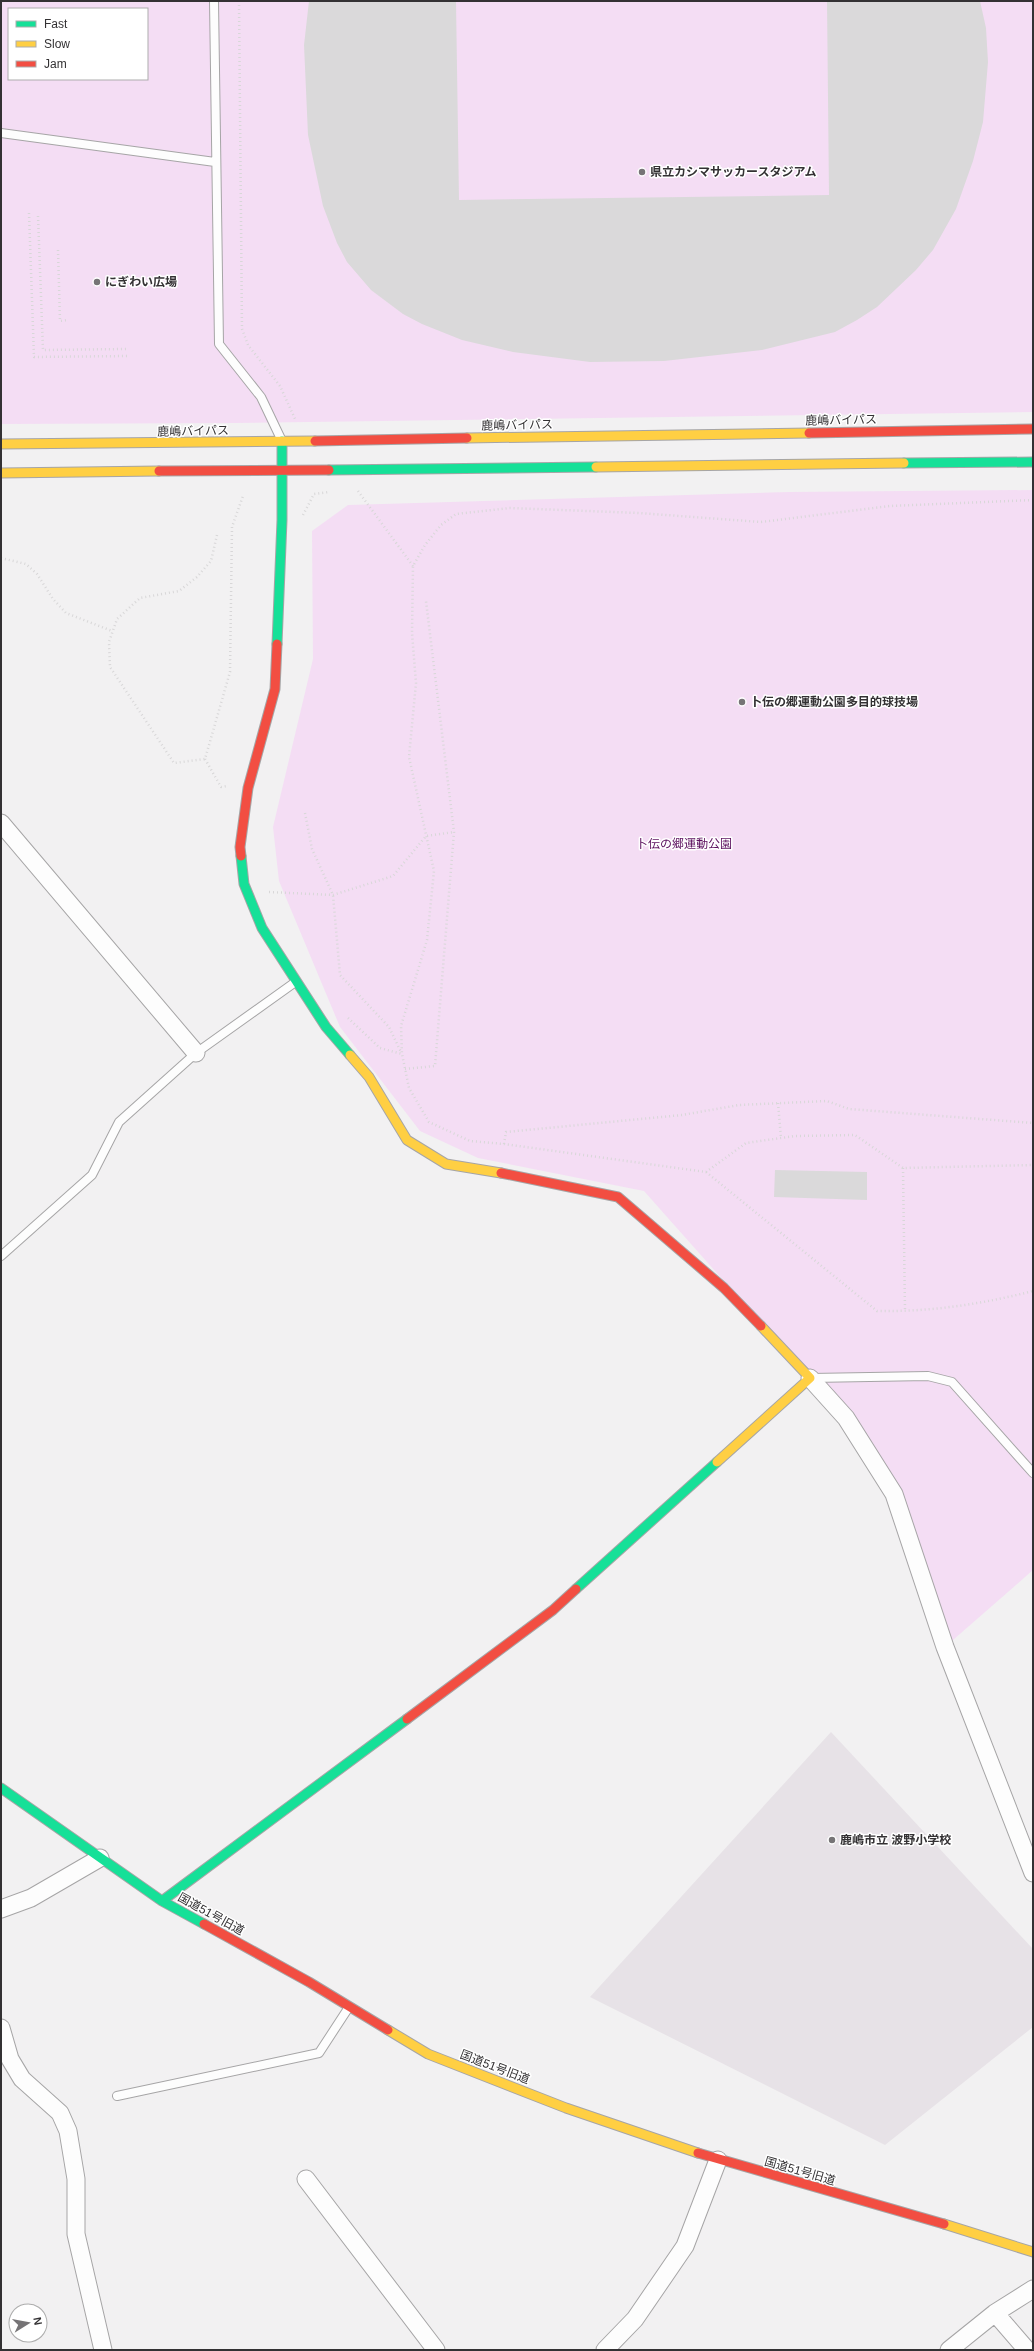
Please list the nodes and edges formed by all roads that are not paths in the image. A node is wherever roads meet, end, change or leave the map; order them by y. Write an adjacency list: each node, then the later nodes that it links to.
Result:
1 (214, 1): 3 (lane)
2 (1, 133): 3 (lane)
3 (216, 162): 5 (lane)
4 (1033, 429): 5 (main road, 鹿嶋バイパス)
5 (282, 441): 6 (main road, 鹿嶋バイパス); 8 (main road)
6 (1, 444)
7 (1033, 462): 8 (main road)
8 (282, 469): 9 (main road); 11 (main road)
9 (1, 473)
10 (1, 823): 12 (street)
11 (295, 982): 12 (lane); 14 (main road)
12 (196, 1053): 13 (lane)
13 (1, 1256)
14 (810, 1378): 15 (lane); 18 (street); 19 (main road)
15 (1033, 1473)
16 (1, 1788): 17 (main road, 国道51号旧道)
17 (100, 1858): 19 (main road, 国道51号旧道); 20 (street)
18 (1033, 1873)
19 (162, 1901): 21 (main road, 国道51号旧道)
20 (1, 1909)
21 (350, 2006): 23 (lane); 24 (main road, 国道51号旧道)
22 (1, 2028): 29 (street)
23 (117, 2096)
24 (718, 2160): 26 (main road, 国道51号旧道); 31 (street)
25 (306, 2180): 30 (street)
26 (1033, 2252)
27 (1033, 2289): 28 (street)
28 (995, 2313): 32 (street); 33 (street)
29 (103, 2350)
30 (436, 2350)
31 (605, 2350)
32 (949, 2350)
33 (1027, 2350)

